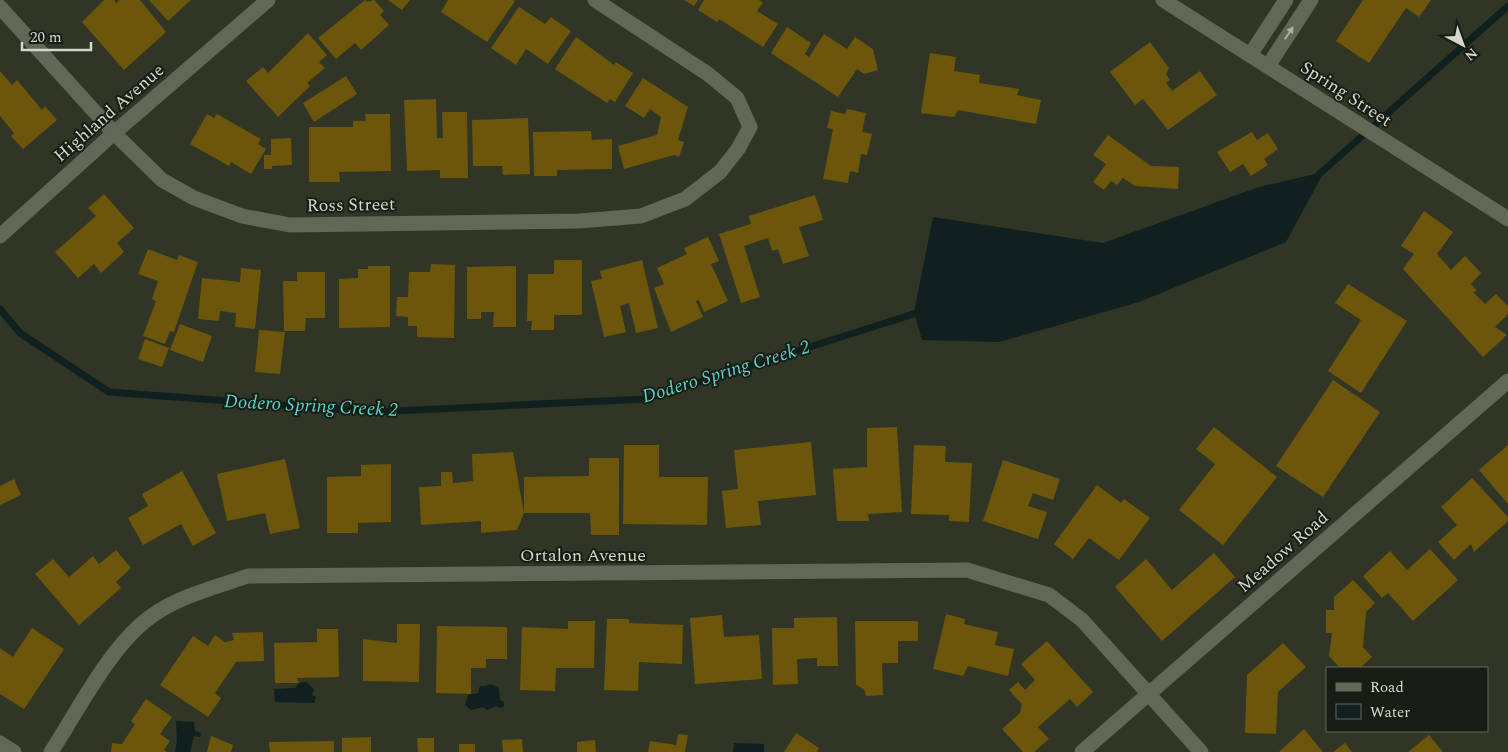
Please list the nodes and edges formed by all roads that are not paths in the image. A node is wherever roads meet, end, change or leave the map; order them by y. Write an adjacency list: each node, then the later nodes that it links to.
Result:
1 (268, 0): 9 (street, Highland Avenue)
2 (595, 0): 9 (street, Ross Street)
3 (1163, 0): 7 (street, Spring Street)
4 (1286, 0): 7 (street)
5 (1311, 0): 8 (street, one-way to 5)
6 (0, 7): 9 (street, Ross Street)
7 (1250, 55): 8 (street, Spring Street)
8 (1268, 66): 10 (street, Spring Street)
9 (114, 133): 11 (street, Highland Avenue)
10 (1508, 220)
11 (0, 236)
12 (1508, 381): 13 (street, Meadow Road)
13 (1149, 693): 16 (street, Ortalon Avenue); 17 (street, Meadow Road); 18 (street, Ortalon Avenue)
14 (0, 743): 15 (street)
15 (14, 752)
16 (51, 752)
17 (1082, 752)
18 (1200, 752)

